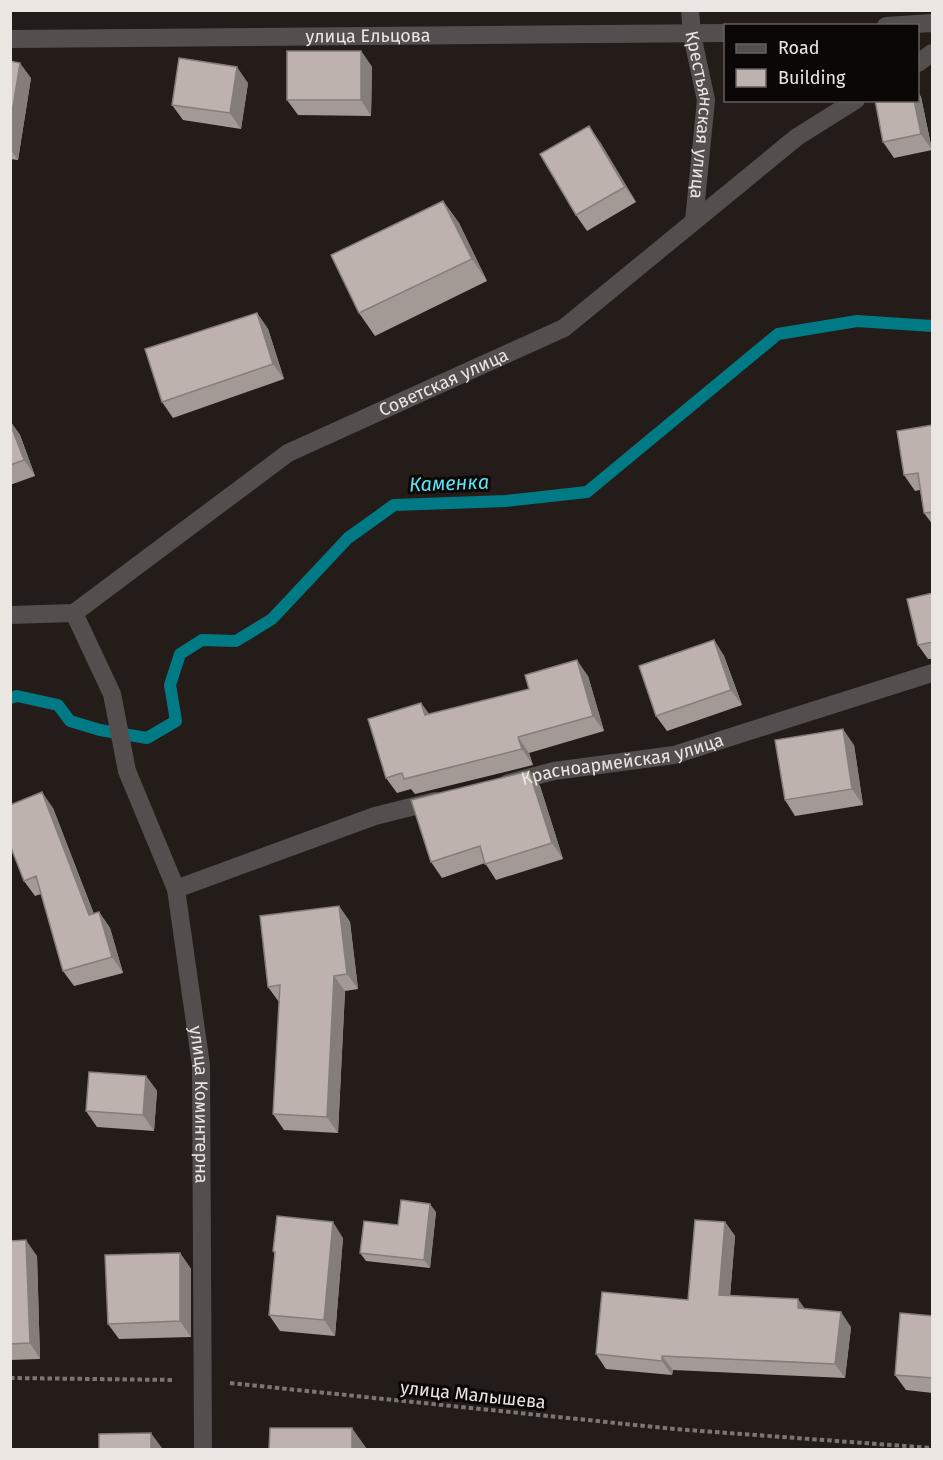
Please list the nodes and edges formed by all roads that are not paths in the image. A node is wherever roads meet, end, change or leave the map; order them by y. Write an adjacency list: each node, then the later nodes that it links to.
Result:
1 (690, 10): 5 (street, Крестьянская улица)
2 (933, 23): 3 (street)
3 (917, 24)
4 (724, 33): 5 (street, улица Ельцова)
5 (692, 34): 6 (street, улица Ельцова); 10 (street, Крестьянская улица)
6 (10, 39)
7 (933, 53): 8 (street)
8 (919, 62)
9 (853, 102): 10 (street, Советская улица)
10 (693, 221): 11 (street, Советская улица)
11 (74, 614): 12 (street); 16 (street, улица Коминтерна)
12 (10, 615)
13 (933, 673): 14 (street, Красноармейская улица)
14 (487, 788)
15 (453, 796): 16 (street)
16 (176, 888): 17 (street, улица Коминтерна)
17 (203, 1449)

